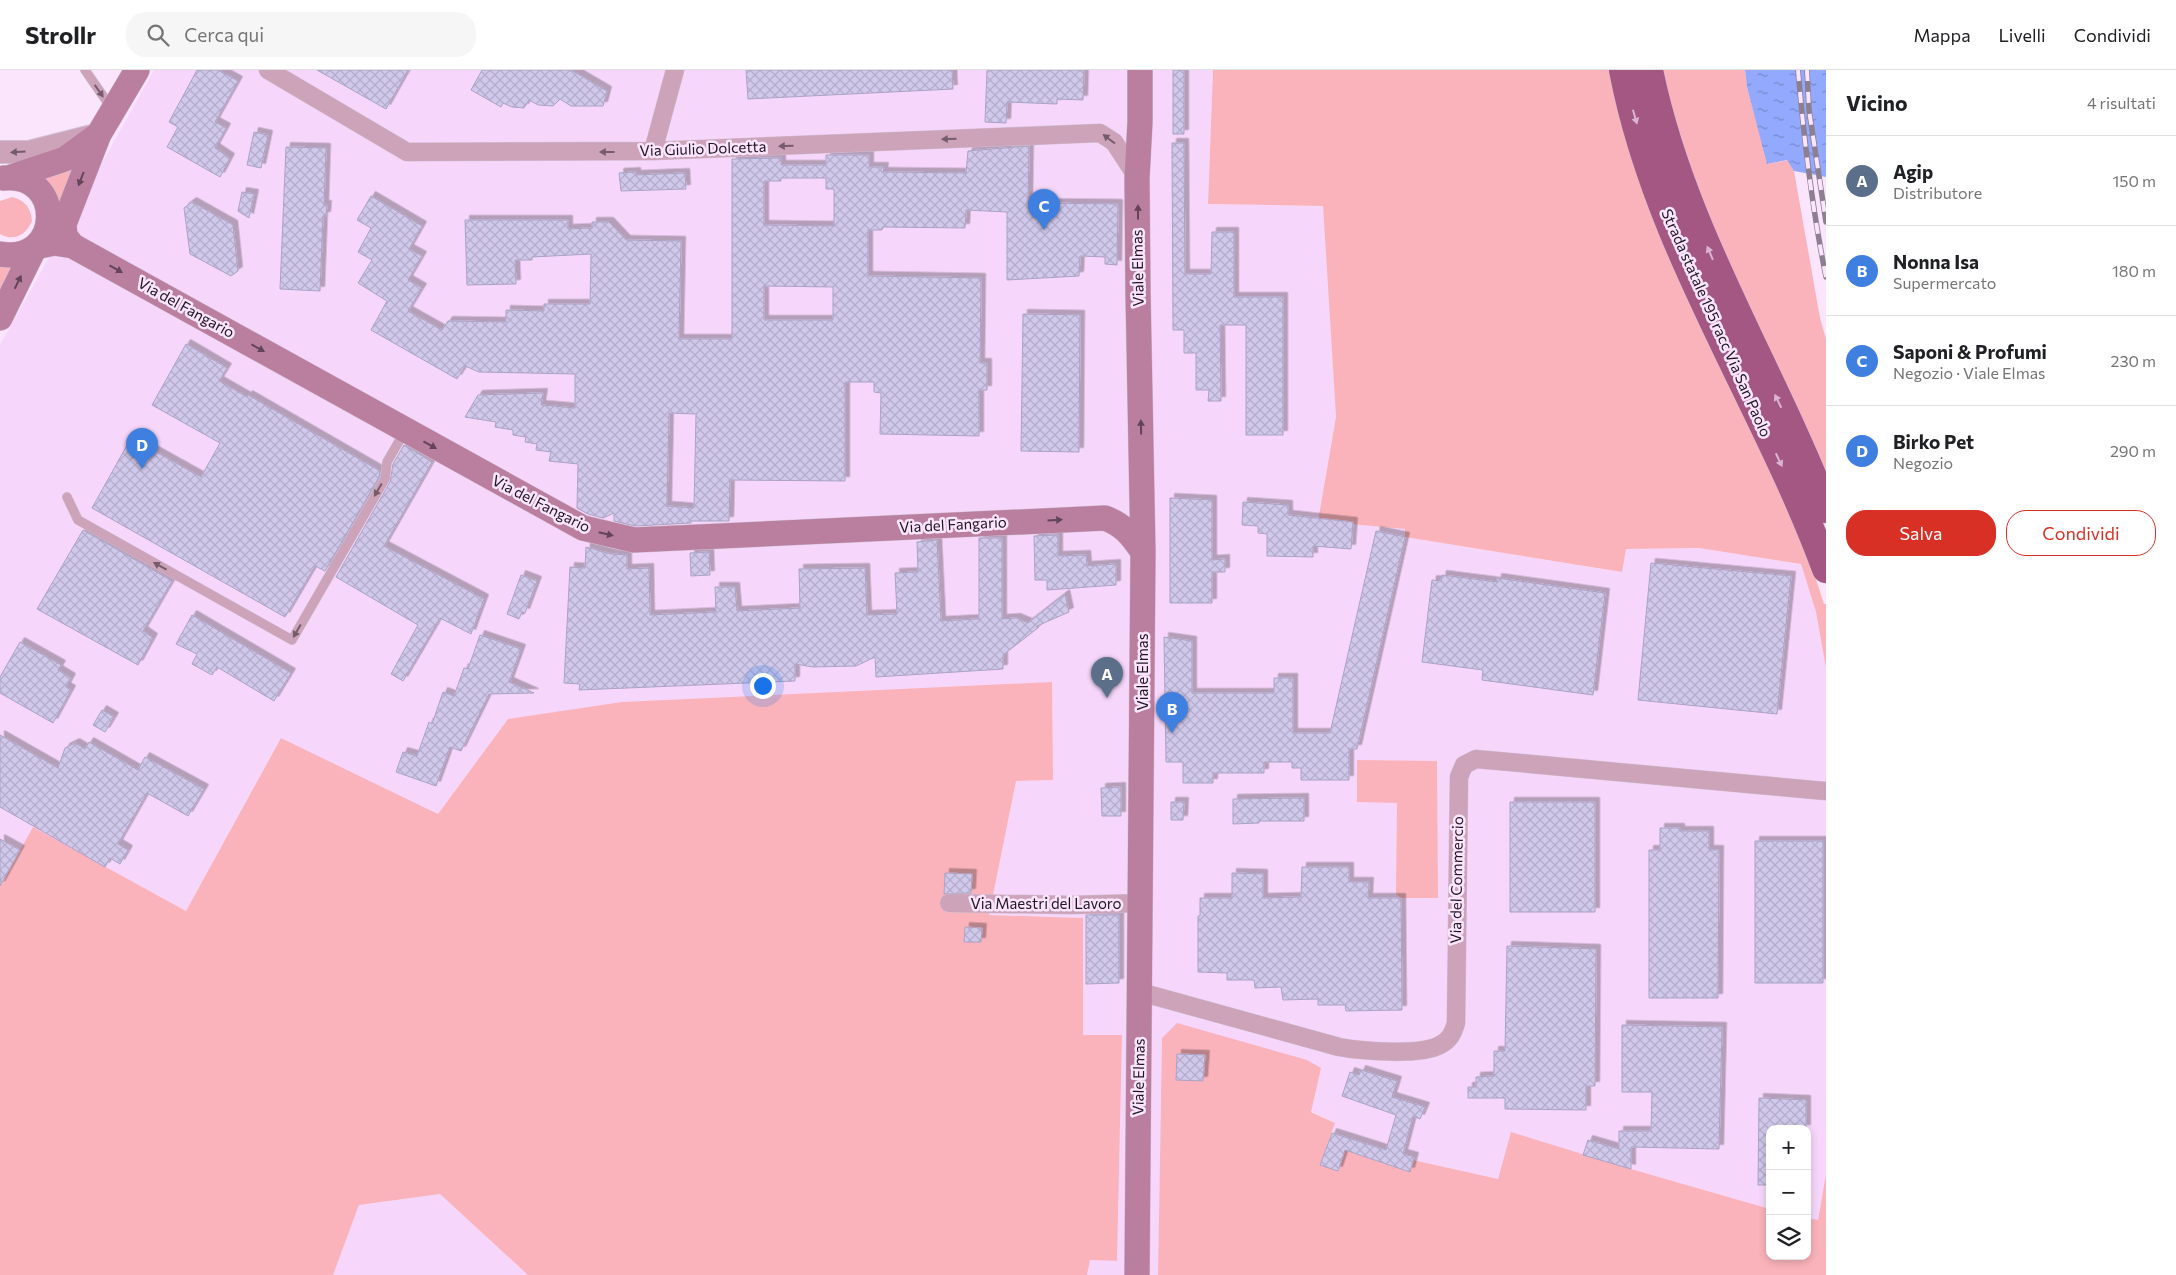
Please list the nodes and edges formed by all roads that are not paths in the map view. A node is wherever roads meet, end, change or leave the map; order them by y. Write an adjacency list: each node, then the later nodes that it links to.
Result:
1 (85, 70): 8 (lane, one-way to 8)
2 (136, 70): 8 (main road)
3 (268, 70): 11 (street, Via Giulio Dolcetta, one-way to 3)
4 (675, 70): 11 (street)
5 (1140, 70): 13 (main road, Viale Elmas)
6 (1623, 70): 24 (highway, Strada statale 195 racc Via San Paolo, one-way to 24)
7 (1649, 70): 21 (highway, Strada statale 195 racc Via San Paolo, one-way to 7)
8 (113, 111): 9 (main road)
9 (99, 134): 10 (street, one-way to 10); 12 (main road); 14 (main road, one-way to 14)
10 (0, 152)
11 (654, 152): 13 (street, Via Giulio Dolcetta, one-way to 11)
12 (4, 177): 15 (main road)
13 (1137, 178): 19 (main road, Viale Elmas, one-way to 13)
14 (73, 246): 15 (main road, Via del Fangario); 18 (main road, Via del Fangario, one-way to 18)
15 (35, 247): 16 (main road, Via del Fangario); 17 (main road, one-way to 15)
16 (0, 254)
17 (0, 318)
18 (405, 431): 20 (lane, one-way to 20); 22 (main road, Via del Fangario, one-way to 22)
19 (1143, 476): 22 (main road); 23 (main road, Viale Elmas)
20 (67, 497)
21 (1826, 509)
22 (1106, 518): 23 (main road)
23 (1143, 552): 27 (main road, Viale Elmas)
24 (1826, 569)
25 (1825, 791): 28 (street, Via del Commercio)
26 (949, 903): 27 (street, Via Maestri del Lavoro)
27 (1142, 903): 28 (main road, Viale Elmas)
28 (1140, 992): 29 (main road, Viale Elmas)
29 (1137, 1275)

